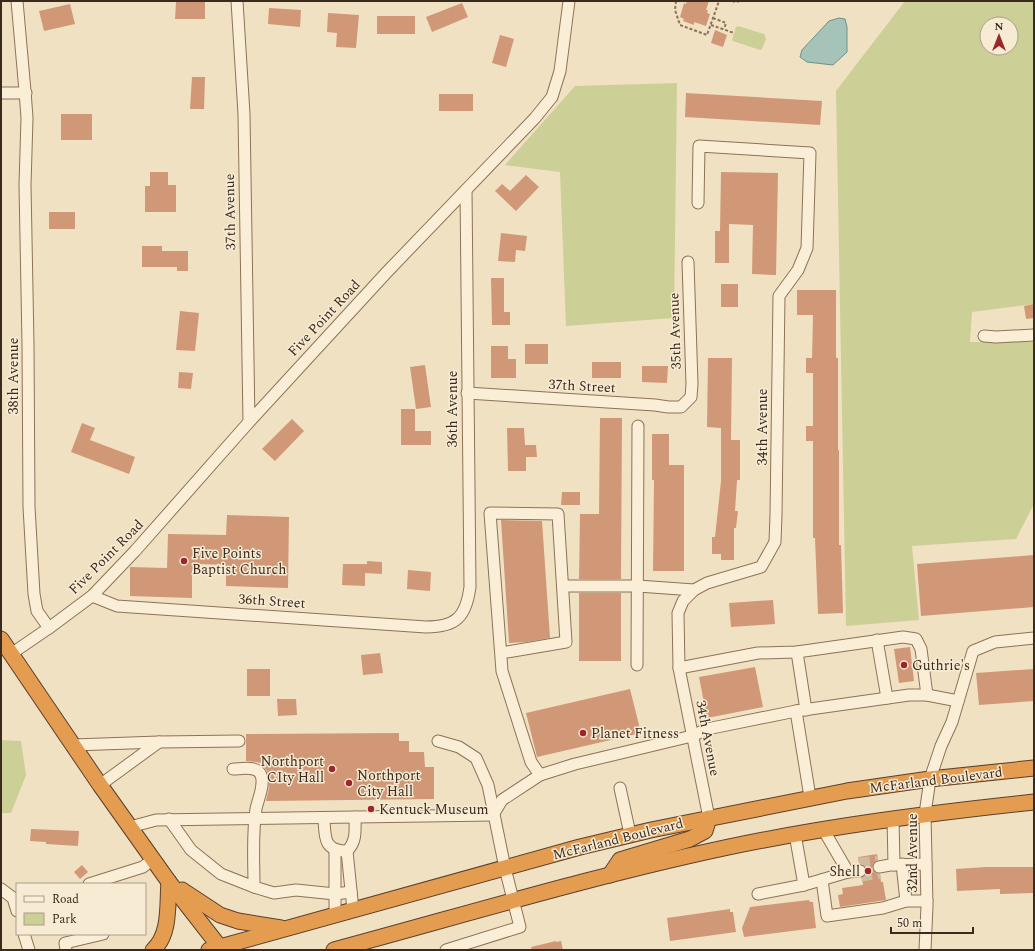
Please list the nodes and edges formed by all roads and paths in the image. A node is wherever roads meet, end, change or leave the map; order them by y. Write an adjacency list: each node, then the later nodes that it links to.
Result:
1 (17, 1): 12 (street, 38th Avenue)
2 (237, 1): 21 (street, 37th Avenue)
3 (569, 1): 14 (street, Five Point Road)
4 (676, 1): 9 (path)
5 (719, 1): 8 (path)
6 (732, 1): 7 (path)
7 (740, 1)
8 (713, 18): 9 (path); 10 (path)
9 (711, 25): 10 (path)
10 (724, 30): 11 (path)
11 (734, 33)
12 (26, 93): 13 (street); 28 (street, 38th Avenue)
13 (1, 94)
14 (466, 190): 19 (street, 36th Avenue); 21 (street, Five Point Road)
15 (698, 203): 25 (street, 34th Avenue)
16 (688, 262): 20 (street, 35th Avenue)
17 (1034, 335): 18 (street)
18 (984, 336)
19 (467, 393): 20 (street, 37th Street); 27 (street, 36th Avenue)
20 (691, 397)
21 (249, 422): 26 (street, Five Point Road)
22 (638, 426): 24 (street)
23 (563, 586): 24 (street); 33 (street); 33 (street)
24 (638, 586): 25 (street); 35 (street)
25 (694, 590): 36 (street, 34th Avenue)
26 (92, 596): 27 (street, 36th Street); 28 (street, Five Point Road)
27 (452, 623)
28 (50, 628): 34 (street)
29 (1034, 638): 39 (street, 32nd Avenue)
30 (1, 639): 34 (highway)
31 (877, 640): 32 (street); 37 (street); 38 (street)
32 (797, 652): 36 (street); 40 (street)
33 (501, 653): 48 (street)
34 (11, 654): 45 (highway)
35 (637, 665)
36 (679, 668): 41 (street, 34th Avenue)
37 (927, 695): 38 (street); 39 (street)
38 (887, 698): 40 (street)
39 (958, 701): 49 (street, 32nd Avenue)
40 (801, 710): 41 (street); 52 (street)
41 (692, 736): 48 (street); 59 (street, 34th Avenue)
42 (240, 741): 44 (street)
43 (438, 741): 55 (street)
44 (159, 742): 45 (street); 50 (street)
45 (73, 746): 50 (highway)
46 (1034, 768): 49 (highway, McFarland Boulevard)
47 (233, 769): 57 (street)
48 (540, 775): 55 (street)
49 (930, 779): 52 (highway, McFarland Boulevard); 54 (street, 32nd Avenue)
50 (100, 785): 62 (highway)
51 (620, 788): 64 (street)
52 (810, 797): 59 (highway, McFarland Boulevard)
53 (1034, 802): 54 (highway)
54 (925, 814): 60 (highway); 70 (street, 32nd Avenue)
55 (493, 816): 56 (street); 72 (street)
56 (355, 817): 58 (street); 67 (street)
57 (255, 818): 58 (street); 61 (street); 78 (street)
58 (324, 818): 66 (street)
59 (709, 818): 64 (highway, McFarland Boulevard); 73 (highway)
60 (893, 818): 63 (highway); 69 (street)
61 (170, 820): 62 (street); 78 (street)
62 (130, 827): 68 (highway)
63 (823, 829): 65 (highway); 74 (street)
64 (630, 834): 72 (highway, McFarland Boulevard)
65 (795, 834): 73 (highway); 77 (street)
66 (335, 850): 67 (street); 81 (street)
67 (347, 851): 80 (street)
68 (153, 859): 75 (street); 76 (highway)
69 (896, 864): 70 (street); 71 (street); 85 (street)
70 (926, 864): 86 (street, 32nd Avenue)
71 (879, 867)
72 (505, 868): 84 (street); 87 (highway, McFarland Boulevard)
73 (610, 875): 84 (highway)
74 (822, 880): 77 (street); 85 (street)
75 (104, 882)
76 (170, 882): 89 (highway); 93 (highway); 96 (highway)
77 (804, 885): 82 (street)
78 (254, 887): 81 (street)
79 (1, 889): 83 (street)
80 (351, 892): 81 (street); 87 (street)
81 (335, 894): 88 (street)
82 (758, 894)
83 (15, 898)
84 (513, 901): 92 (highway); 98 (street)
85 (906, 901): 86 (street)
86 (927, 901): 99 (street, 32nd Avenue)
87 (353, 910): 88 (highway, McFarland Boulevard)
88 (335, 915): 89 (highway, McFarland Boulevard)
89 (286, 929): 93 (highway, McFarland Boulevard)
90 (24, 935): 94 (street)
91 (99, 935): 95 (street)
92 (362, 946): 97 (highway)
93 (217, 949)
94 (29, 950)
95 (66, 950)
96 (153, 950)
97 (334, 950)
98 (446, 950)
99 (925, 950)

